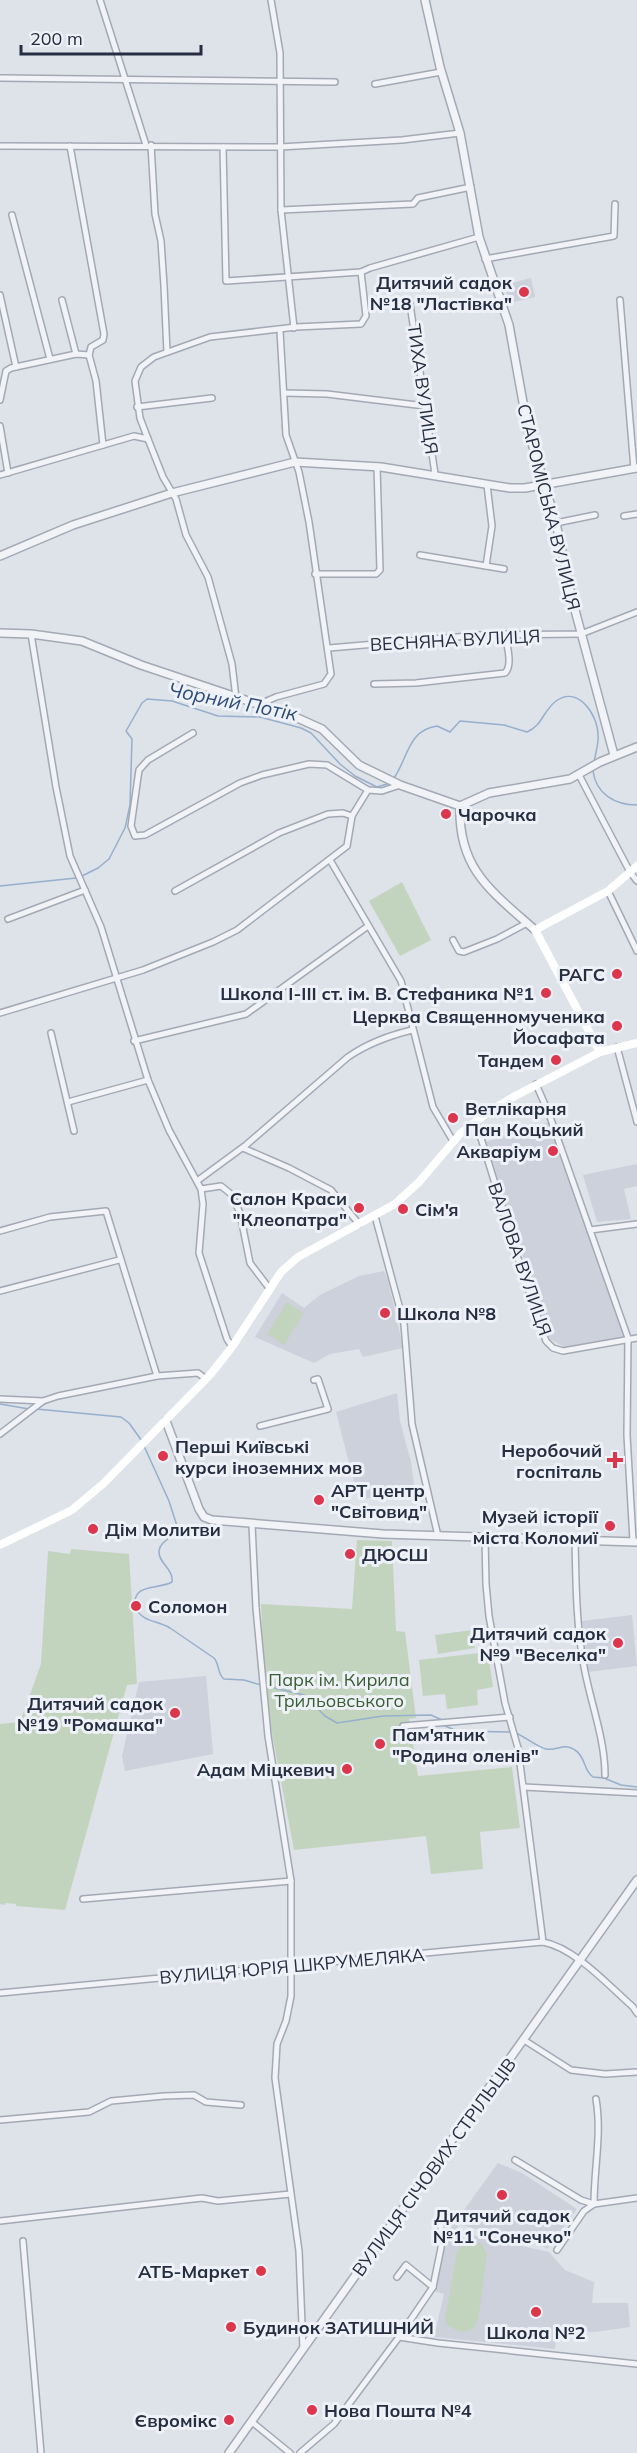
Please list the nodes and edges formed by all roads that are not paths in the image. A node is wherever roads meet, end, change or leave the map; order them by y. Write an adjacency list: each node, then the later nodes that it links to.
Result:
1 (100, 0): 6 (street)
2 (271, 0): 7 (street)
3 (424, 0): 4 (street, СТАРОМІСЬКА ВУЛИЦЯ)
4 (441, 72): 9 (street); 10 (street, СТАРОМІСЬКА ВУЛИЦЯ)
5 (0, 78): 6 (street)
6 (126, 80): 7 (street); 11 (street)
7 (282, 81): 8 (street); 15 (street)
8 (335, 82)
9 (375, 84)
10 (460, 133): 15 (street); 16 (street, СТАРОМІСЬКА ВУЛИЦЯ)
11 (149, 145): 13 (street); 14 (street); 30 (street)
12 (0, 146): 13 (street)
13 (70, 146): 32 (street)
14 (223, 147): 15 (street); 23 (street)
15 (280, 147): 18 (street)
16 (471, 187): 18 (street); 20 (street, СТАРОМІСЬКА ВУЛИЦЯ)
17 (615, 204): 21 (street)
18 (281, 210): 23 (street)
19 (12, 215): 33 (street)
20 (479, 237): 21 (street, СТАРОМІСЬКА ВУЛИЦЯ); 22 (street)
21 (485, 259): 50 (street, СТАРОМІСЬКА ВУЛИЦЯ)
22 (361, 272): 23 (street); 28 (street)
23 (288, 276): 28 (street)
24 (0, 295): 34 (street)
25 (62, 300): 31 (street)
26 (620, 300): 46 (street)
27 (411, 304): 39 (street, ТИХА ВУЛИЦЯ)
28 (294, 328): 29 (street)
29 (280, 331): 30 (street); 36 (street)
30 (167, 352): 40 (street)
31 (76, 354): 32 (street); 33 (street)
32 (89, 355): 43 (street)
33 (50, 359): 34 (street)
34 (16, 366): 35 (street)
35 (3, 370): 38 (street)
36 (284, 393): 39 (street); 44 (street)
37 (212, 398): 40 (street)
38 (0, 400)
39 (425, 406): 48 (street, ТИХА ВУЛИЦЯ)
40 (137, 407): 42 (street)
41 (0, 426): 47 (street)
42 (148, 439): 43 (street); 52 (street)
43 (103, 445): 47 (street)
44 (296, 462): 45 (street); 52 (street); 61 (street)
45 (377, 466): 48 (street); 61 (street)
46 (635, 469): 50 (street)
47 (8, 473): 49 (street)
48 (435, 474): 51 (street)
49 (0, 475)
50 (545, 483): 51 (street); 56 (street, СТАРОМІСЬКА ВУЛИЦЯ)
51 (487, 485): 59 (street)
52 (172, 493): 58 (street); 69 (street)
53 (637, 514): 55 (street)
54 (595, 515): 56 (street)
55 (624, 516)
56 (556, 523): 66 (street, СТАРОМІСЬКА ВУЛИЦЯ)
57 (420, 555): 59 (street)
58 (0, 556)
59 (486, 566): 60 (street)
60 (504, 569)
61 (315, 574): 67 (street)
62 (637, 612): 66 (street)
63 (0, 633): 64 (street)
64 (31, 634): 69 (street); 83 (street)
65 (505, 634): 66 (street, ВЕСНЯНА ВУЛИЦЯ); 67 (street, ВЕСНЯНА ВУЛИЦЯ); 68 (street)
66 (581, 634): 73 (street, СТАРОМІСЬКА ВУЛИЦЯ)
67 (329, 648): 70 (street)
68 (374, 684)
69 (236, 698): 70 (street)
70 (261, 704): 75 (street)
71 (193, 733): 76 (street)
72 (637, 747): 73 (street)
73 (615, 755): 74 (street)
74 (579, 775): 77 (street); 81 (street)
75 (400, 785): 76 (street); 77 (street)
76 (368, 790): 78 (street)
77 (460, 806): 87 (street)
78 (352, 816): 79 (street); 84 (street)
79 (330, 860): 88 (street); 92 (street)
80 (637, 866): 81 (main road)
81 (630, 872): 82 (street); 85 (main road)
82 (637, 881)
83 (85, 890): 86 (street); 92 (street)
84 (175, 891)
85 (608, 891): 89 (main road); 91 (street)
86 (8, 919)
87 (527, 923): 89 (street); 90 (street)
88 (368, 926): 94 (street); 96 (street)
89 (535, 930): 99 (main road)
90 (453, 940)
91 (637, 951)
92 (118, 977): 93 (street); 96 (street)
93 (0, 1013)
94 (412, 1029): 106 (street); 107 (street)
95 (51, 1033): 102 (street)
96 (134, 1041): 100 (street)
97 (637, 1043): 98 (main road)
98 (616, 1047): 99 (main road); 104 (street)
99 (600, 1052): 101 (main road)
100 (148, 1080): 102 (street); 108 (street)
101 (536, 1084): 103 (main road); 113 (street)
102 (68, 1102): 105 (street)
103 (476, 1122): 106 (main road); 119 (street, ВАЛОВА ВУЛИЦЯ)
104 (637, 1122)
105 (74, 1131)
106 (453, 1141): 110 (main road)
107 (243, 1148): 108 (street); 111 (street)
108 (197, 1181): 109 (street)
109 (201, 1189): 116 (street); 120 (street)
110 (375, 1216): 111 (main road); 130 (street)
111 (359, 1224): 116 (main road)
112 (637, 1224): 113 (street)
113 (590, 1230): 119 (street)
114 (0, 1231): 115 (street)
115 (119, 1260): 117 (street); 121 (street)
116 (269, 1288): 120 (main road)
117 (0, 1292)
118 (637, 1338): 119 (street, ВАЛОВА ВУЛИЦЯ)
119 (628, 1340): 133 (street)
120 (232, 1347): 122 (main road)
121 (158, 1376): 122 (street); 125 (street)
122 (206, 1379): 126 (main road)
123 (314, 1380): 127 (street)
124 (0, 1399): 125 (street)
125 (44, 1401): 128 (street)
126 (166, 1421): 129 (street); 134 (main road)
127 (260, 1426)
128 (0, 1434)
129 (252, 1525): 130 (street); 143 (street)
130 (438, 1536): 131 (street)
131 (485, 1538): 132 (street); 135 (street)
132 (574, 1540): 133 (street); 137 (street)
133 (635, 1541)
134 (0, 1545)
135 (510, 1717): 136 (street); 139 (street)
136 (403, 1726)
137 (605, 1776)
138 (605, 1783): 140 (street)
139 (524, 1786): 140 (street); 145 (street)
140 (605, 1791): 141 (street)
141 (637, 1793)
142 (637, 1880): 146 (street, ВУЛИЦЯ СІЧОВИХ СТРІЛЬЦІВ)
143 (291, 1881): 144 (street); 147 (street)
144 (84, 1899)
145 (543, 1941): 146 (street); 147 (street, ВУЛИЦЯ ЮРІЯ ШКРУМЕЛЯКА)
146 (579, 1961): 149 (street); 150 (street, ВУЛИЦЯ СІЧОВИХ СТРІЛЬЦІВ)
147 (292, 1965): 148 (street, ВУЛИЦЯ ЮРІЯ ШКРУМЕЛЯКА); 156 (street)
148 (0, 1993)
149 (637, 2013)
150 (524, 2040): 151 (street); 166 (street, ВУЛИЦЯ СІЧОВИХ СТРІЛЬЦІВ)
151 (637, 2072)
152 (597, 2099): 158 (street)
153 (241, 2105): 154 (street)
154 (0, 2120)
155 (515, 2160): 158 (street)
156 (291, 2194): 159 (street); 165 (street)
157 (637, 2198): 158 (street)
158 (594, 2204): 162 (street)
159 (0, 2221)
160 (441, 2221): 164 (street)
161 (23, 2241): 171 (street)
162 (557, 2250)
163 (397, 2277): 164 (street)
164 (433, 2287): 167 (street)
165 (302, 2323): 166 (street); 168 (street)
166 (320, 2327): 168 (street, ВУЛИЦЯ СІЧОВИХ СТРІЛЬЦІВ)
167 (399, 2337): 169 (street); 174 (street)
168 (303, 2349): 170 (street, ВУЛИЦЯ СІЧОВИХ СТРІЛЬЦІВ)
169 (637, 2364)
170 (252, 2422): 172 (street, ВУЛИЦЯ СІЧОВИХ СТРІЛЬЦІВ); 173 (street)
171 (41, 2453)
172 (229, 2453)
173 (290, 2453)
174 (300, 2453)

